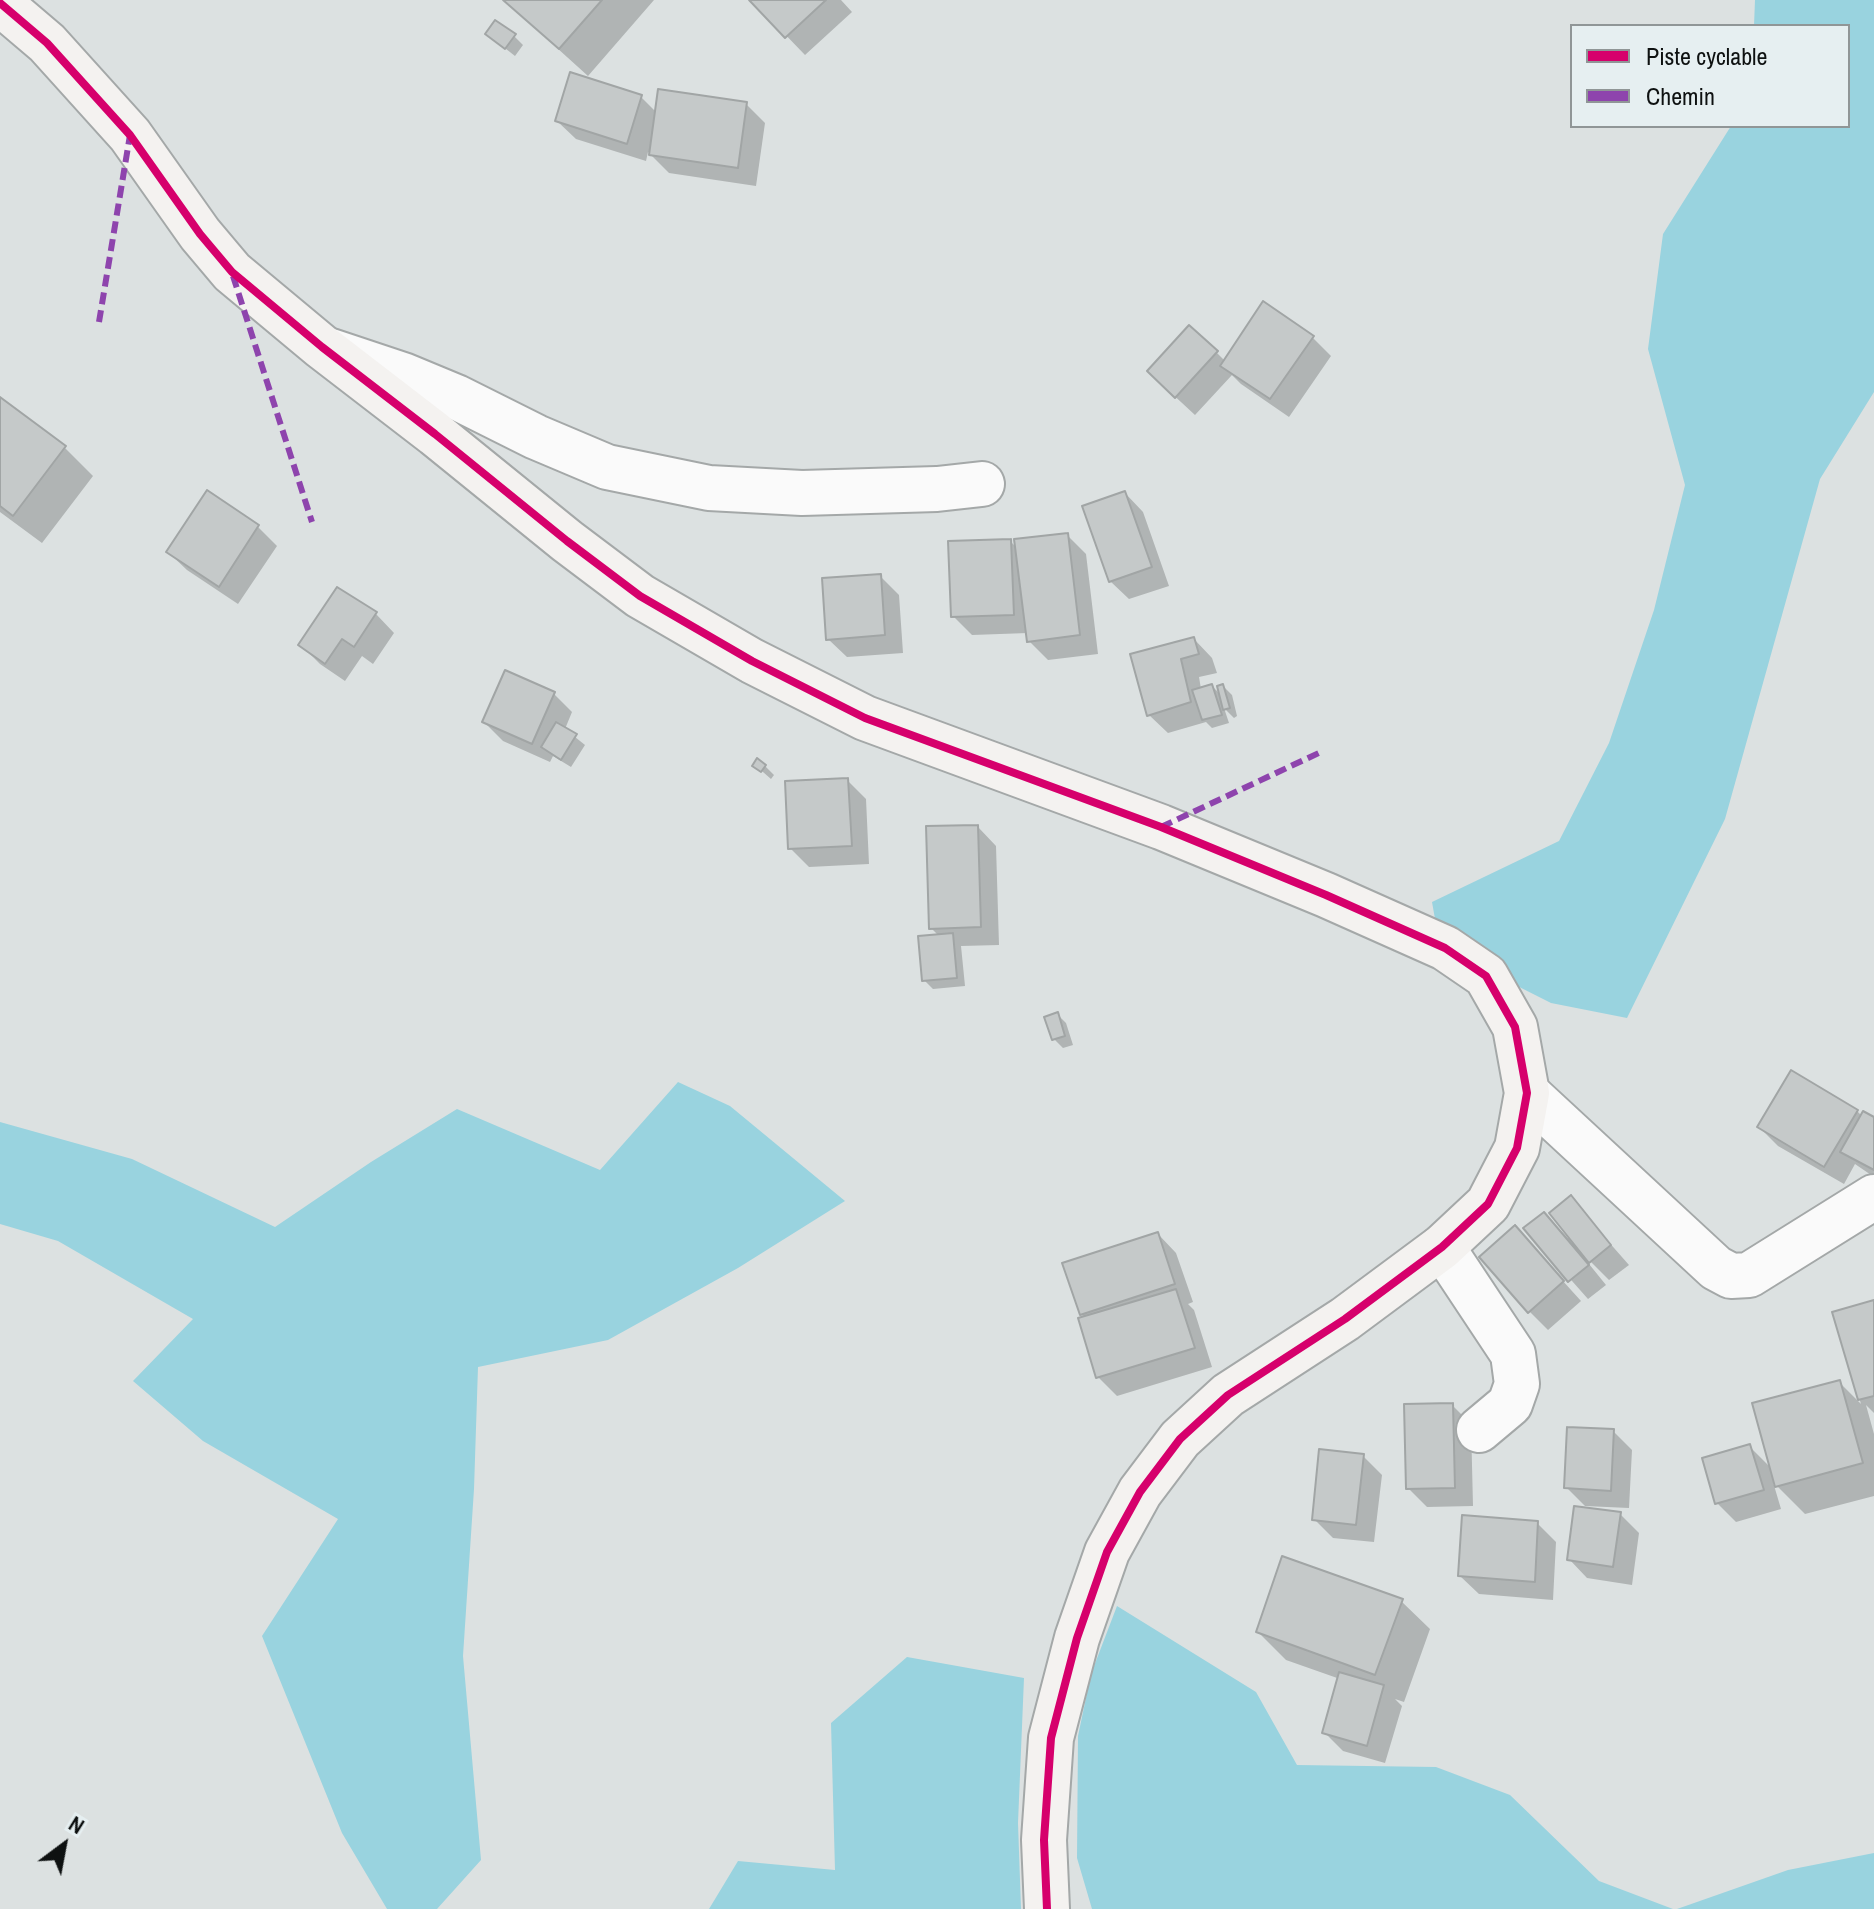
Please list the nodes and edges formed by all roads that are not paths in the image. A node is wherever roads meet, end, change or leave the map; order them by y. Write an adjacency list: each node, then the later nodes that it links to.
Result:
1 (0, 3): 2 (street)
2 (322, 347): 3 (street); 4 (street)
3 (982, 484)
4 (1527, 1093): 5 (street); 6 (street)
5 (1874, 1197)
6 (1442, 1247): 7 (street); 8 (street)
7 (1479, 1430)
8 (1047, 1909)

